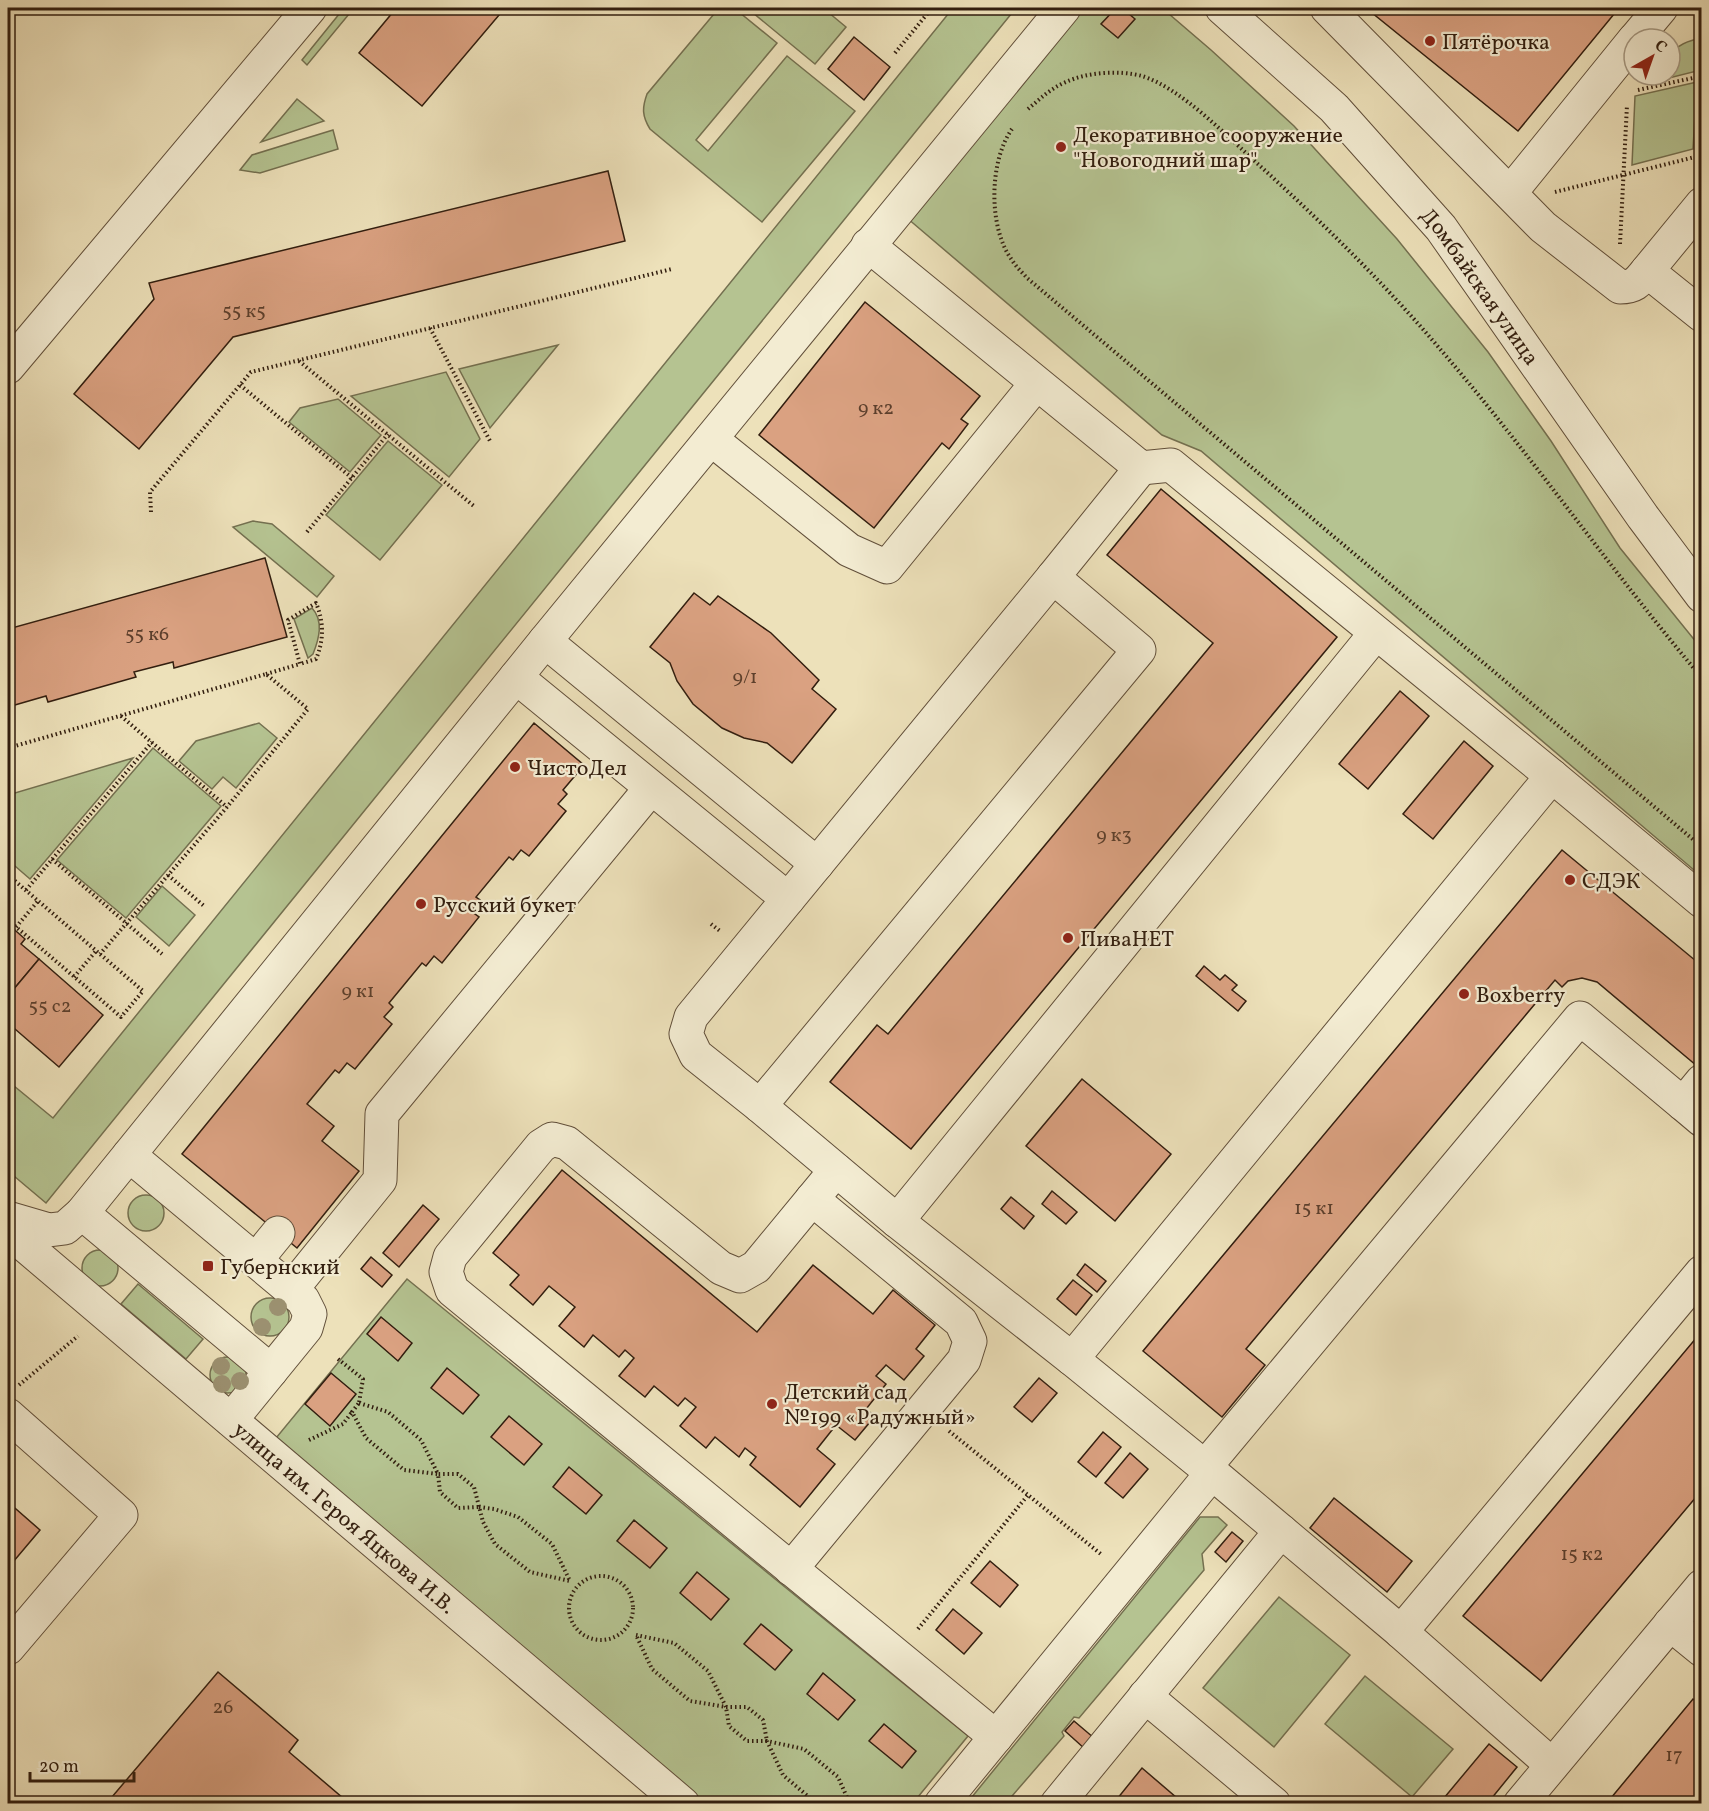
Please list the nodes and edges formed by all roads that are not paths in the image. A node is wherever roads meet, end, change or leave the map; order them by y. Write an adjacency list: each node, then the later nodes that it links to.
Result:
1 (310, 8): 13 (street)
2 (1064, 8): 10 (street)
3 (1222, 8): 18 (street, Домбайская улица)
4 (1327, 8): 8 (street)
5 (1661, 8): 6 (street)
6 (1645, 27)
7 (1622, 66): 8 (street)
8 (1518, 183): 11 (street)
9 (1701, 204): 11 (street)
10 (868, 245): 14 (street); 15 (street)
11 (1647, 271): 12 (street)
12 (1701, 315)
13 (8, 367)
14 (1036, 384): 15 (street); 16 (street)
15 (711, 439): 20 (street)
16 (1141, 468): 17 (street); 19 (street)
17 (1053, 577): 24 (street); 28 (street)
18 (1698, 582)
19 (1376, 633): 22 (street); 34 (street)
20 (545, 641): 21 (street); 24 (street)
21 (516, 677): 23 (street); 29 (street)
22 (1552, 776): 26 (street); 40 (street)
23 (651, 788): 25 (street); 39 (street)
24 (817, 864): 25 (street)
25 (788, 899): 28 (street)
26 (1701, 901)
27 (1695, 1102): 44 (street)
28 (760, 1107): 30 (street)
29 (129, 1155): 32 (street); 37 (street)
30 (836, 1170): 31 (street); 34 (street)
31 (812, 1199): 46 (street); 46 (street)
32 (82, 1213): 33 (street); 41 (street)
33 (8, 1218)
34 (897, 1221): 40 (street)
35 (8, 1231): 43 (street, улица им. Героя Яцкова И.В.)
36 (278, 1233): 37 (street)
37 (256, 1260): 39 (street)
38 (1701, 1272): 49 (street)
39 (291, 1290): 41 (street)
40 (1072, 1359): 44 (street)
41 (270, 1371): 43 (street)
42 (12, 1401): 50 (street)
43 (231, 1420): 55 (street, улица им. Героя Яцкова И.В.)
44 (1208, 1470): 45 (street); 53 (street)
45 (1281, 1531): 49 (street); 52 (street)
46 (791, 1569): 53 (street)
47 (1701, 1587): 48 (street)
48 (1670, 1624): 51 (street); 54 (street)
49 (1401, 1632): 54 (street)
50 (8, 1648)
51 (1701, 1650)
52 (1145, 1696): 57 (street); 58 (street)
53 (996, 1737): 56 (street)
54 (1552, 1765): 59 (street)
55 (684, 1803)
56 (941, 1803)
57 (1057, 1803)
58 (1274, 1803)
59 (1520, 1803)

